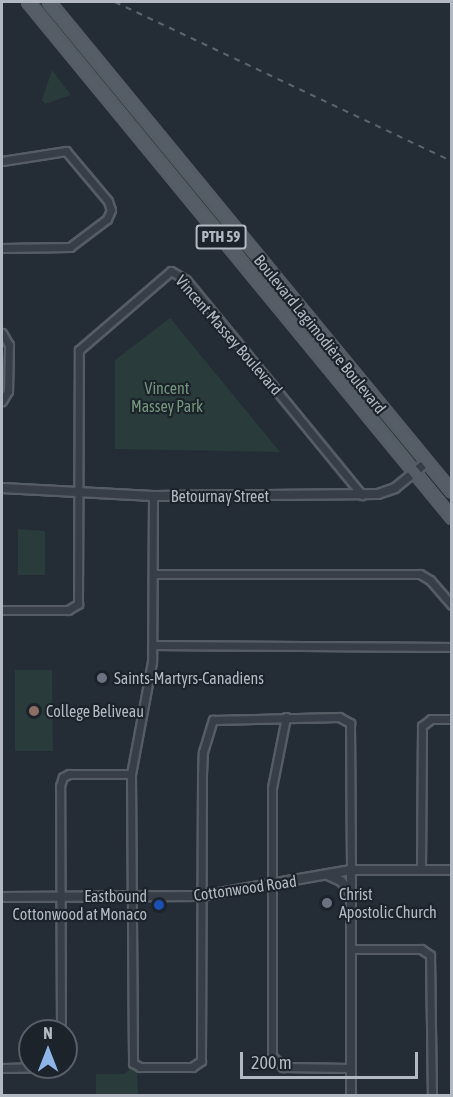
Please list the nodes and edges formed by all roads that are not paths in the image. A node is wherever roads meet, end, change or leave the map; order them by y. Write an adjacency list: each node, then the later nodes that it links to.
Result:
1 (21, 2): 4 (main road)
2 (28, 2): 4 (main road, Boulevard Lagimodière Boulevard / PTH 59)
3 (49, 2): 7 (main road, Boulevard Lagimodière Boulevard / PTH 59)
4 (44, 20): 8 (main road, Boulevard Lagimodière Boulevard / PTH 59)
5 (2, 162): 6 (street)
6 (2, 248)
7 (280, 284): 8 (main road); 11 (main road, Boulevard Lagimodière Boulevard / PTH 59)
8 (268, 294): 12 (main road, Boulevard Lagimodière Boulevard / PTH 59)
9 (2, 333): 10 (street)
10 (2, 401)
11 (427, 462): 12 (street, Betournay Street); 15 (main road, Boulevard Lagimodière Boulevard / PTH 59)
12 (414, 472): 16 (street, Betournay Street); 18 (main road, Boulevard Lagimodière Boulevard / PTH 59)
13 (2, 488): 14 (street, Betournay Street)
14 (80, 492): 16 (street, Vincent Massey Boulevard); 17 (street, Betournay Street); 21 (street)
15 (452, 492)
16 (362, 495): 17 (street, Betournay Street)
17 (153, 496): 19 (street)
18 (452, 518)
19 (153, 574): 20 (street); 22 (street)
20 (452, 605)
21 (2, 610)
22 (152, 645): 23 (street); 26 (street)
23 (452, 647)
24 (286, 717): 28 (street); 31 (street); 33 (street)
25 (452, 719): 27 (street)
26 (131, 774): 35 (street); 36 (street)
27 (420, 869): 28 (street, Cottonwood Road); 29 (street, Cottonwood Road)
28 (351, 870): 30 (street, Cottonwood Road); 32 (street)
29 (452, 870)
30 (327, 875): 31 (street, Cottonwood Road); 32 (street)
31 (272, 885): 33 (street, Cottonwood Road); 41 (street)
32 (351, 895): 37 (street)
33 (202, 896): 36 (street, Cottonwood Road); 36 (street)
34 (2, 897): 35 (street, Cottonwood Road)
35 (60, 897): 36 (street, Cottonwood Road); 38 (street)
36 (131, 897)
37 (351, 949): 41 (street); 43 (street)
38 (61, 1019)
39 (2, 1068): 40 (street)
40 (18, 1068)
41 (350, 1068): 42 (street)
42 (351, 1095)
43 (432, 1095)

